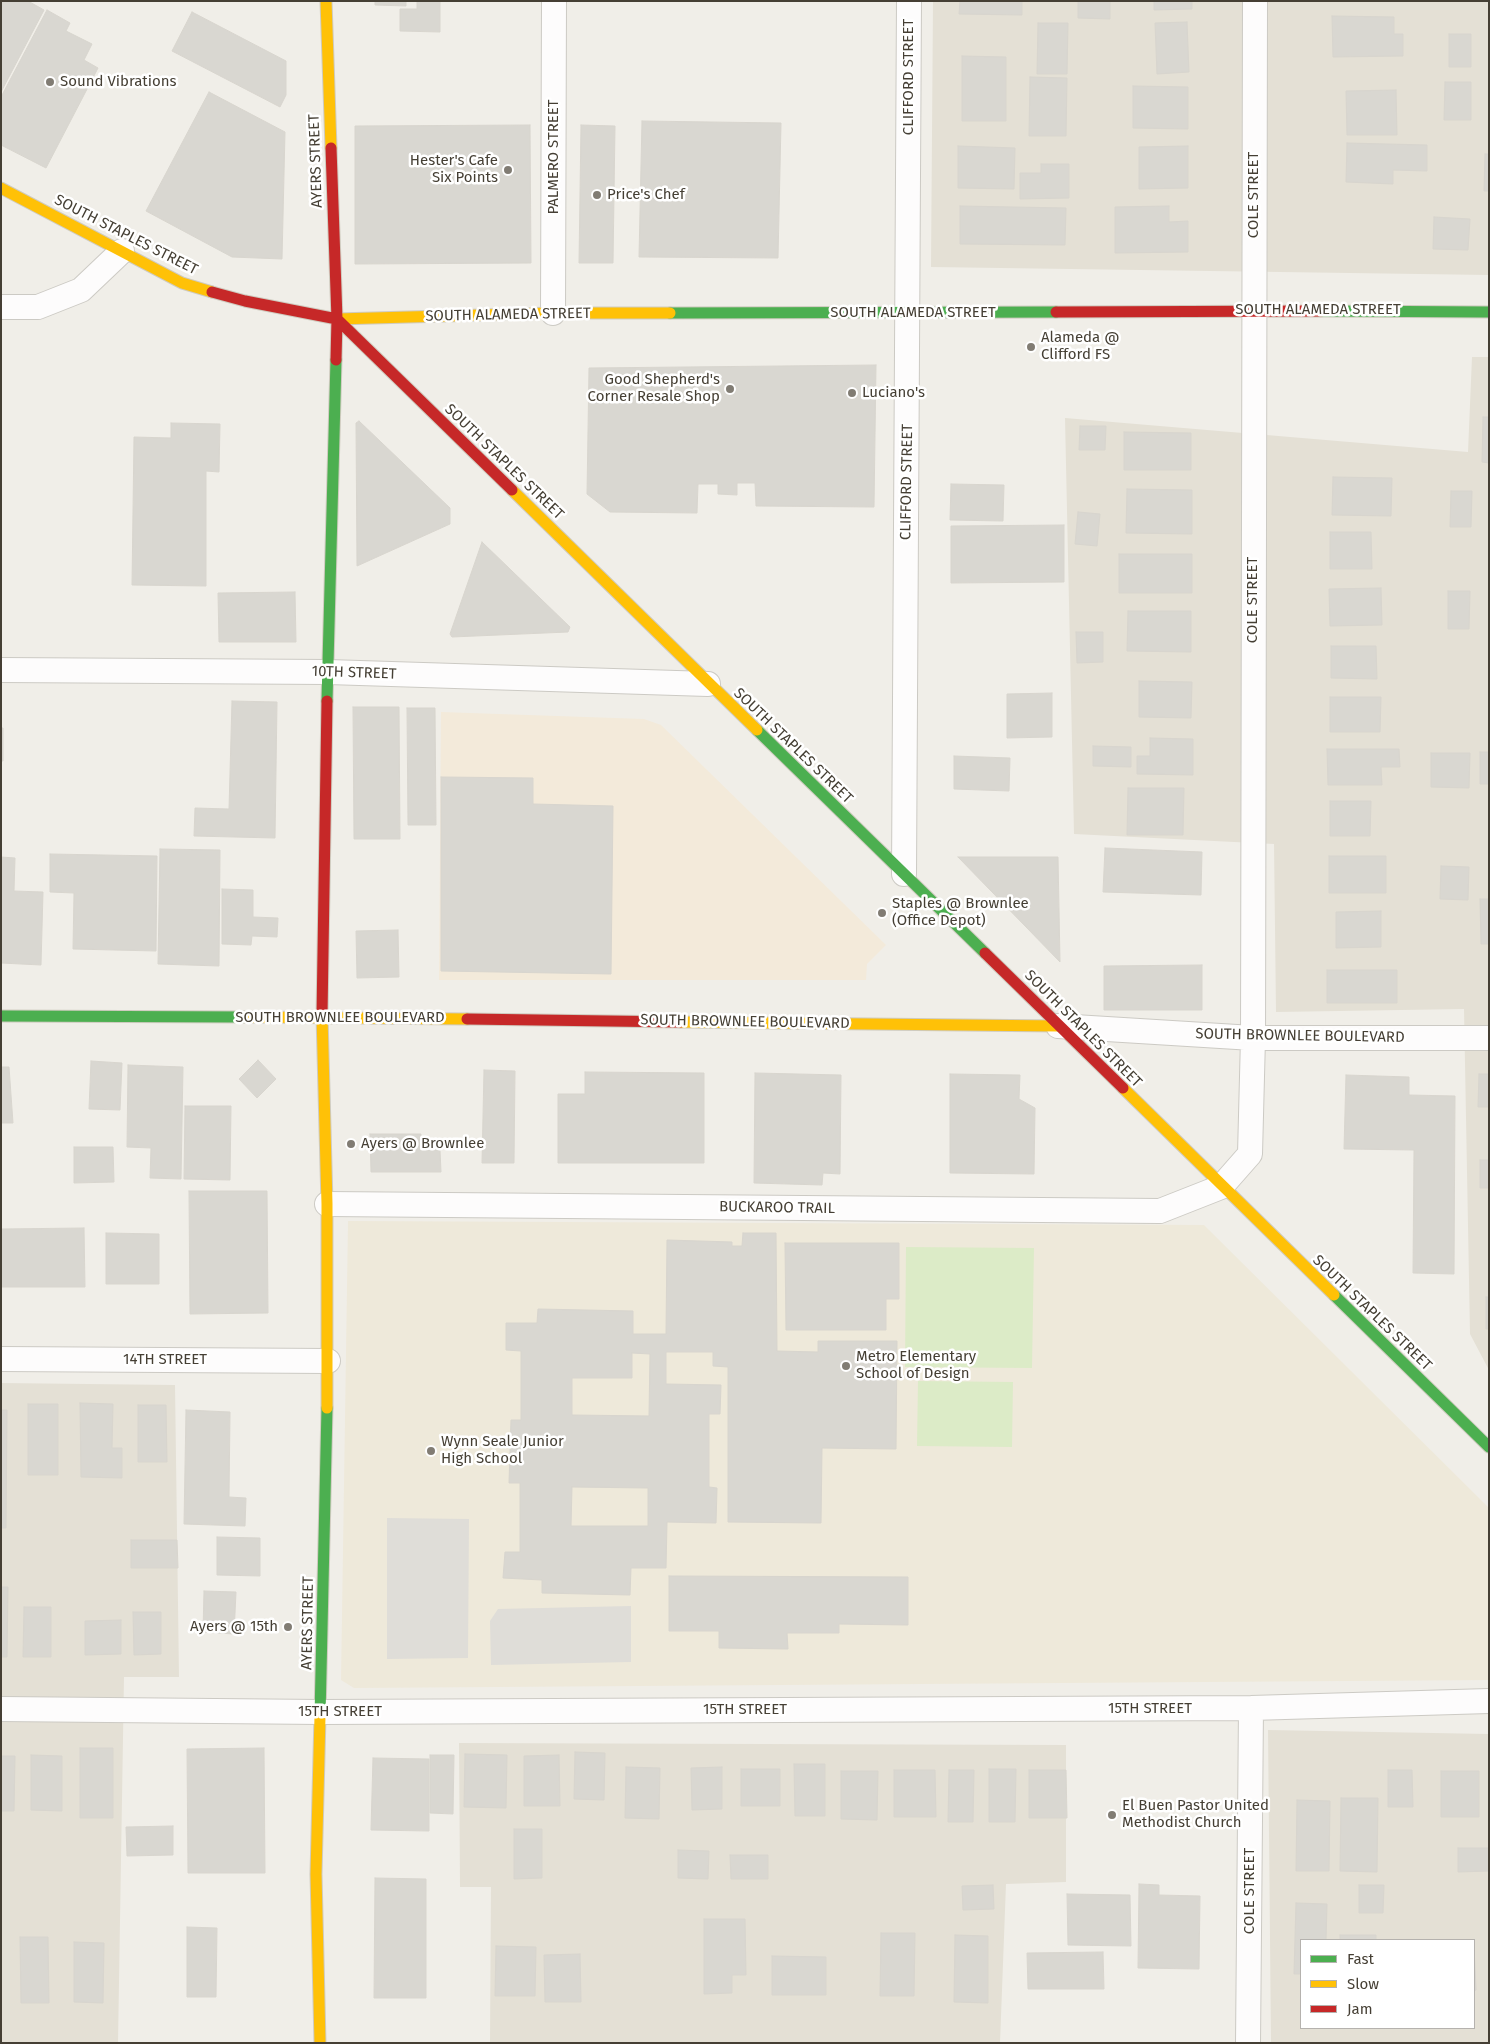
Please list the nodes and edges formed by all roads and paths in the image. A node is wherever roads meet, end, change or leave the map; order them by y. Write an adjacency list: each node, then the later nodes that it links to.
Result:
1 (326, 1): 12 (main road, AYERS STREET)
2 (554, 1): 10 (street, PALMERO STREET)
3 (909, 1): 11 (street, CLIFFORD STREET)
4 (1255, 1): 8 (street, COLE STREET)
5 (1, 188): 6 (main road, SOUTH STAPLES STREET)
6 (122, 251): 7 (street); 12 (main road, SOUTH STAPLES STREET)
7 (1, 307)
8 (1253, 310): 9 (main road, SOUTH ALAMEDA STREET); 11 (main road, SOUTH ALAMEDA STREET); 20 (street, COLE STREET)
9 (1489, 312)
10 (553, 313): 11 (main road, SOUTH ALAMEDA STREET); 12 (main road, SOUTH ALAMEDA STREET)
11 (908, 314): 16 (street, CLIFFORD STREET)
12 (337, 319): 14 (main road, AYERS STREET); 15 (main road, SOUTH STAPLES STREET)
13 (1, 670): 14 (street, 10TH STREET)
14 (328, 672): 15 (street, 10TH STREET); 18 (main road, AYERS STREET)
15 (708, 684): 16 (main road, SOUTH STAPLES STREET)
16 (904, 874): 19 (main road, SOUTH STAPLES STREET)
17 (1, 1016): 18 (main road, SOUTH BROWNLEE BOULEVARD)
18 (322, 1018): 19 (main road, SOUTH BROWNLEE BOULEVARD); 23 (main road, AYERS STREET)
19 (1058, 1026): 20 (street, SOUTH BROWNLEE BOULEVARD); 22 (main road, SOUTH STAPLES STREET)
20 (1252, 1038): 21 (street, SOUTH BROWNLEE BOULEVARD); 22 (street, COLE STREET)
21 (1489, 1038)
22 (1221, 1187): 23 (street, BUCKAROO TRAIL); 26 (main road, SOUTH STAPLES STREET)
23 (327, 1204): 25 (main road, AYERS STREET)
24 (1, 1359): 25 (street, 14TH STREET)
25 (328, 1361): 30 (main road, AYERS STREET)
26 (1489, 1447)
27 (1489, 1700): 28 (street, 15TH STREET)
28 (1251, 1708): 30 (street, 15TH STREET); 32 (street, COLE STREET)
29 (1, 1709): 30 (street, 15TH STREET)
30 (321, 1712): 31 (main road, AYERS STREET)
31 (320, 2043)
32 (1248, 2043)

